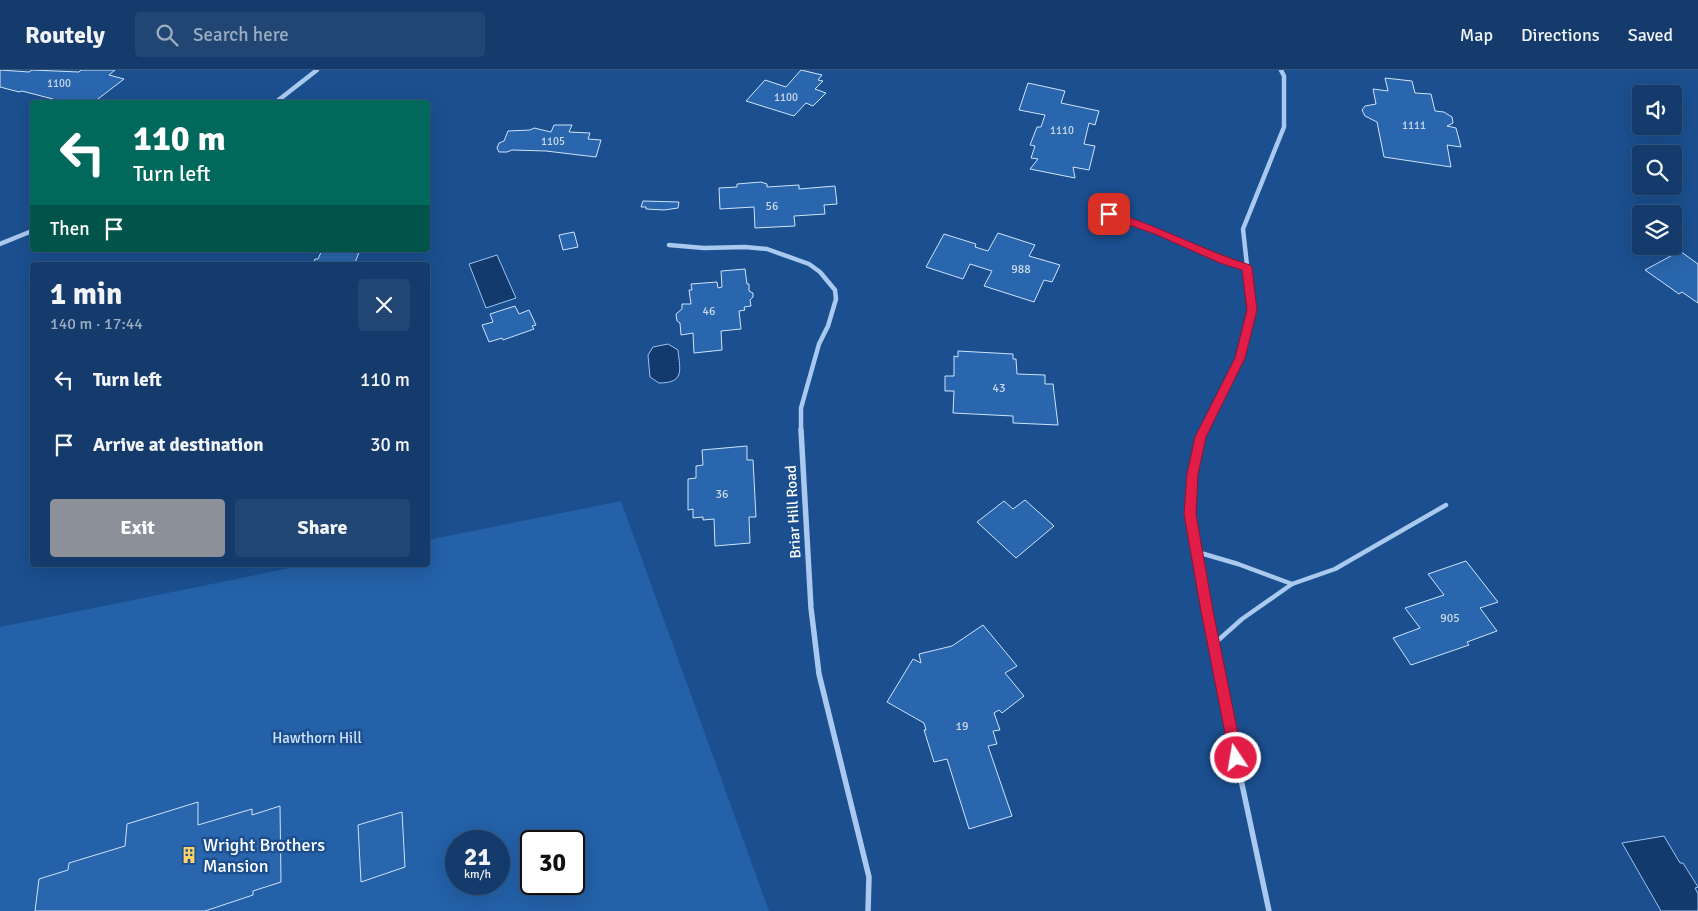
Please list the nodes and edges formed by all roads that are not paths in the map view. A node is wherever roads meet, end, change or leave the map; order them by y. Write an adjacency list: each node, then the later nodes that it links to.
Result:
1 (317, 70): 3 (street)
2 (1281, 70): 8 (street)
3 (279, 100)
4 (1109, 214): 8 (lane)
5 (30, 232): 6 (street)
6 (0, 244)
7 (669, 245): 13 (street, Briar Hill Road)
8 (1247, 267): 10 (street)
9 (1446, 505): 11 (lane)
10 (1196, 552): 11 (lane); 12 (street)
11 (1292, 584): 12 (lane)
12 (1214, 644): 14 (street)
13 (868, 911)
14 (1269, 911)

